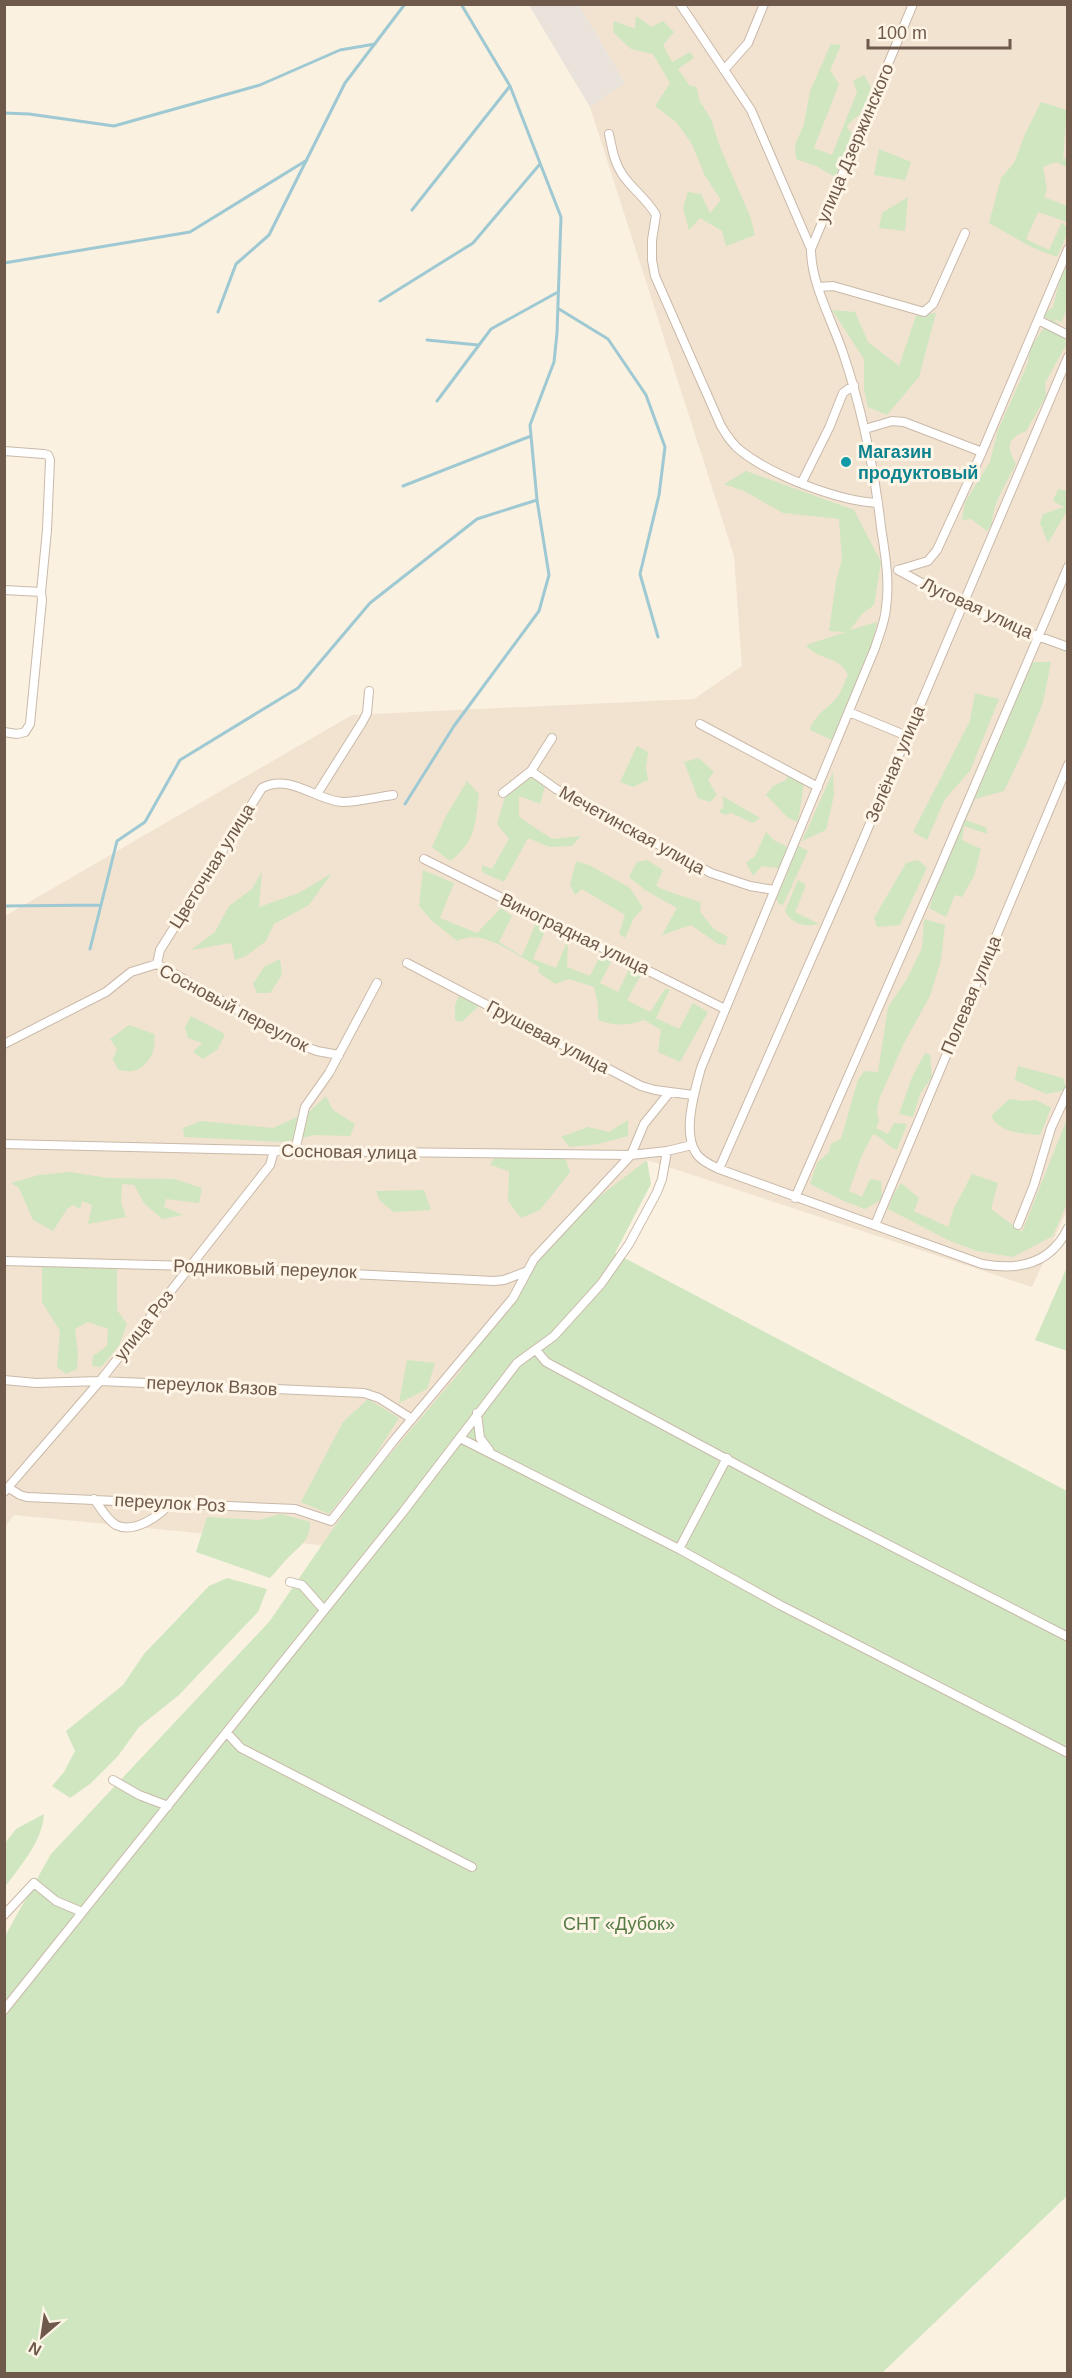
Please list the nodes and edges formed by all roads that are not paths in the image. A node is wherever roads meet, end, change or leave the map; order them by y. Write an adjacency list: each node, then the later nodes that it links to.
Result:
1 (680, 4): 4 (street)
2 (764, 4): 4 (street)
3 (913, 4): 7 (street, улица Дзержинского)
4 (724, 70): 7 (street)
5 (609, 134): 17 (street)
6 (965, 233): 9 (street)
7 (811, 249): 9 (street)
8 (1068, 249): 10 (street)
9 (819, 287): 13 (street)
10 (1038, 320): 11 (street); 16 (street)
11 (1068, 335)
12 (1068, 357): 24 (street, Зелёная улица)
13 (854, 385): 14 (street); 17 (street)
14 (865, 429): 16 (street); 18 (street)
15 (4, 451): 23 (street)
16 (982, 452): 21 (street)
17 (802, 482): 18 (street)
18 (878, 503): 20 (street)
19 (1068, 567): 25 (street)
20 (887, 569): 21 (street, Луговая улица); 28 (street)
21 (898, 570): 24 (street, Луговая улица)
22 (4, 590): 23 (street)
23 (40, 592): 30 (street)
24 (962, 605): 25 (street, Луговая улица); 31 (street, Зелёная улица)
25 (1037, 637): 26 (street, Луговая улица); 59 (street)
26 (1068, 647)
27 (369, 692): 39 (street)
28 (849, 712): 31 (street); 36 (street)
29 (700, 724): 36 (street)
30 (4, 732)
31 (907, 736): 58 (street, Зелёная улица)
32 (552, 738): 34 (street)
33 (1068, 765): 35 (street, Полевая улица)
34 (531, 771): 38 (street); 42 (street, Мечетинская улица)
35 (1062, 779): 37 (street); 60 (street, Полевая улица)
36 (818, 787): 42 (street)
37 (1068, 787)
38 (503, 793)
39 (317, 794): 40 (street, Цветочная улица); 44 (street, Цветочная улица)
40 (393, 795)
41 (424, 859): 46 (street, Виноградная улица)
42 (774, 890): 46 (street)
43 (407, 963): 50 (street, Грушевая улица)
44 (157, 964): 47 (street, Сосновый переулок); 48 (street, Сосновый переулок)
45 (377, 983): 48 (street)
46 (726, 1009): 51 (street)
47 (4, 1044)
48 (339, 1055): 55 (street)
49 (1068, 1091): 61 (street)
50 (669, 1092): 51 (street, Грушевая улица); 57 (street)
51 (693, 1095): 53 (street)
52 (4, 1144): 54 (street, Сосновая улица)
53 (692, 1145): 56 (street, Сосновая улица); 58 (street)
54 (274, 1151): 55 (street, Сосновая улица); 64 (street, улица Роз)
55 (295, 1151): 57 (street, Сосновая улица)
56 (667, 1151): 57 (street, Сосновая улица); 66 (street)
57 (631, 1155): 65 (street)
58 (719, 1169): 59 (street)
59 (795, 1198): 60 (street)
60 (875, 1225): 62 (street)
61 (1018, 1225)
62 (1068, 1228)
63 (4, 1261): 64 (street, Родниковый переулок)
64 (190, 1266): 65 (street, Родниковый переулок); 68 (street, улица Роз)
65 (525, 1272): 70 (street)
66 (536, 1350): 69 (street); 73 (street)
67 (4, 1380): 68 (street, переулок Вязов)
68 (100, 1381): 70 (street, переулок Вязов); 74 (street, улица Роз)
69 (477, 1413): 71 (street); 72 (street)
70 (412, 1419): 76 (street, переулок Роз)
71 (460, 1438): 72 (street); 79 (street)
72 (491, 1454): 77 (street)
73 (727, 1458): 77 (street); 80 (street)
74 (7, 1490): 75 (street, переулок Роз)
75 (94, 1499): 76 (street, переулок Роз); 76 (street)
76 (171, 1503)
77 (679, 1550): 82 (street)
78 (290, 1582): 79 (street)
79 (324, 1610): 81 (street)
80 (1068, 1637)
81 (227, 1733): 84 (street); 85 (street)
82 (1068, 1753)
83 (113, 1780): 84 (street)
84 (168, 1806): 86 (street)
85 (472, 1867)
86 (82, 1912): 87 (street); 88 (street)
87 (4, 1915)
88 (4, 2010)

